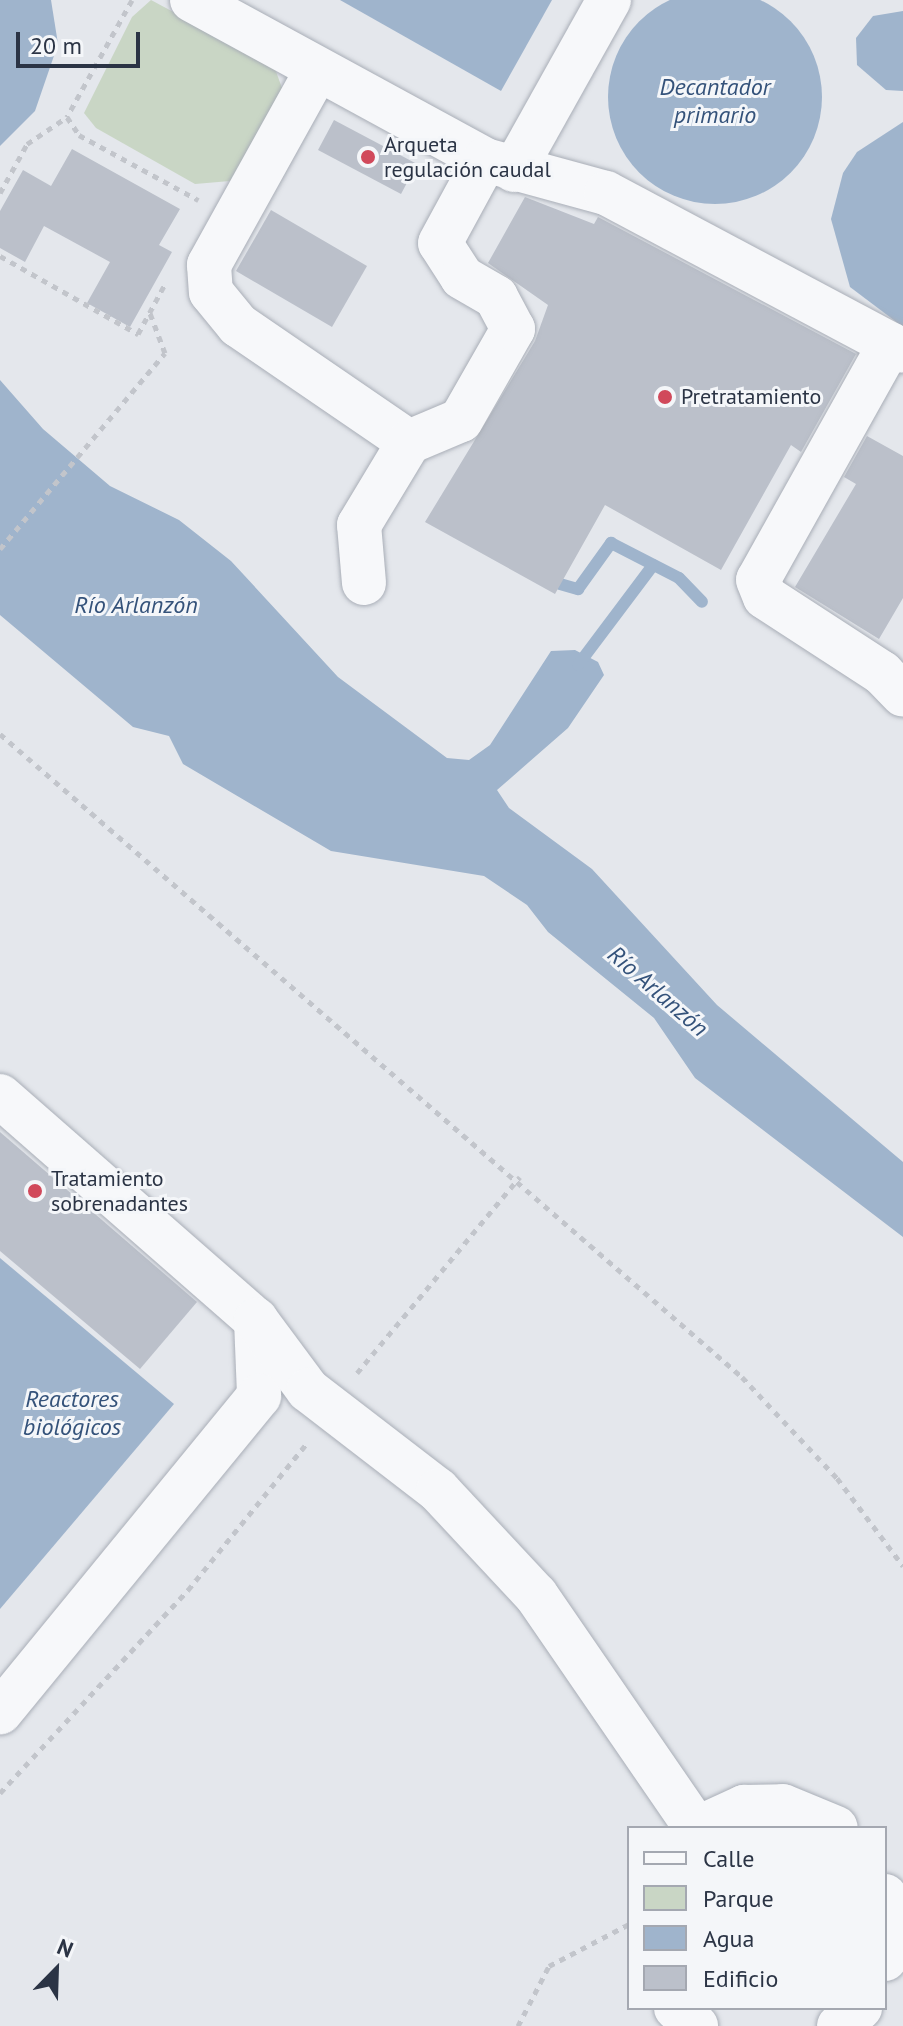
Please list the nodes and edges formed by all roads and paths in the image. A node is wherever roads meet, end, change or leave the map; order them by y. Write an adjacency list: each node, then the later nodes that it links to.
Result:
1 (132, 0): 5 (path)
2 (192, 0): 4 (street)
3 (609, 0): 6 (street)
4 (317, 70): 6 (street); 8 (street)
5 (67, 117): 7 (path); 8 (path)
6 (500, 165): 12 (street); 13 (street)
7 (0, 193)
8 (235, 220): 13 (street)
9 (0, 256): 11 (path)
10 (172, 272): 11 (path)
11 (150, 312): 14 (path)
12 (897, 348): 16 (street)
13 (409, 442): 15 (street)
14 (0, 549)
15 (364, 583)
16 (896, 673)
17 (0, 734): 19 (path)
18 (0, 1096): 20 (street)
19 (520, 1177): 21 (path); 22 (path)
20 (256, 1320): 21 (street); 23 (street)
21 (321, 1400): 24 (path); 25 (street)
22 (903, 1566)
23 (0, 1713)
24 (0, 1793)
25 (696, 1826)
26 (701, 1826): 27 (street)
27 (831, 1826)
28 (887, 1912): 30 (street)
29 (627, 1925): 32 (path)
30 (892, 1952)
31 (858, 2010): 33 (street)
32 (518, 2026)
33 (839, 2026)

